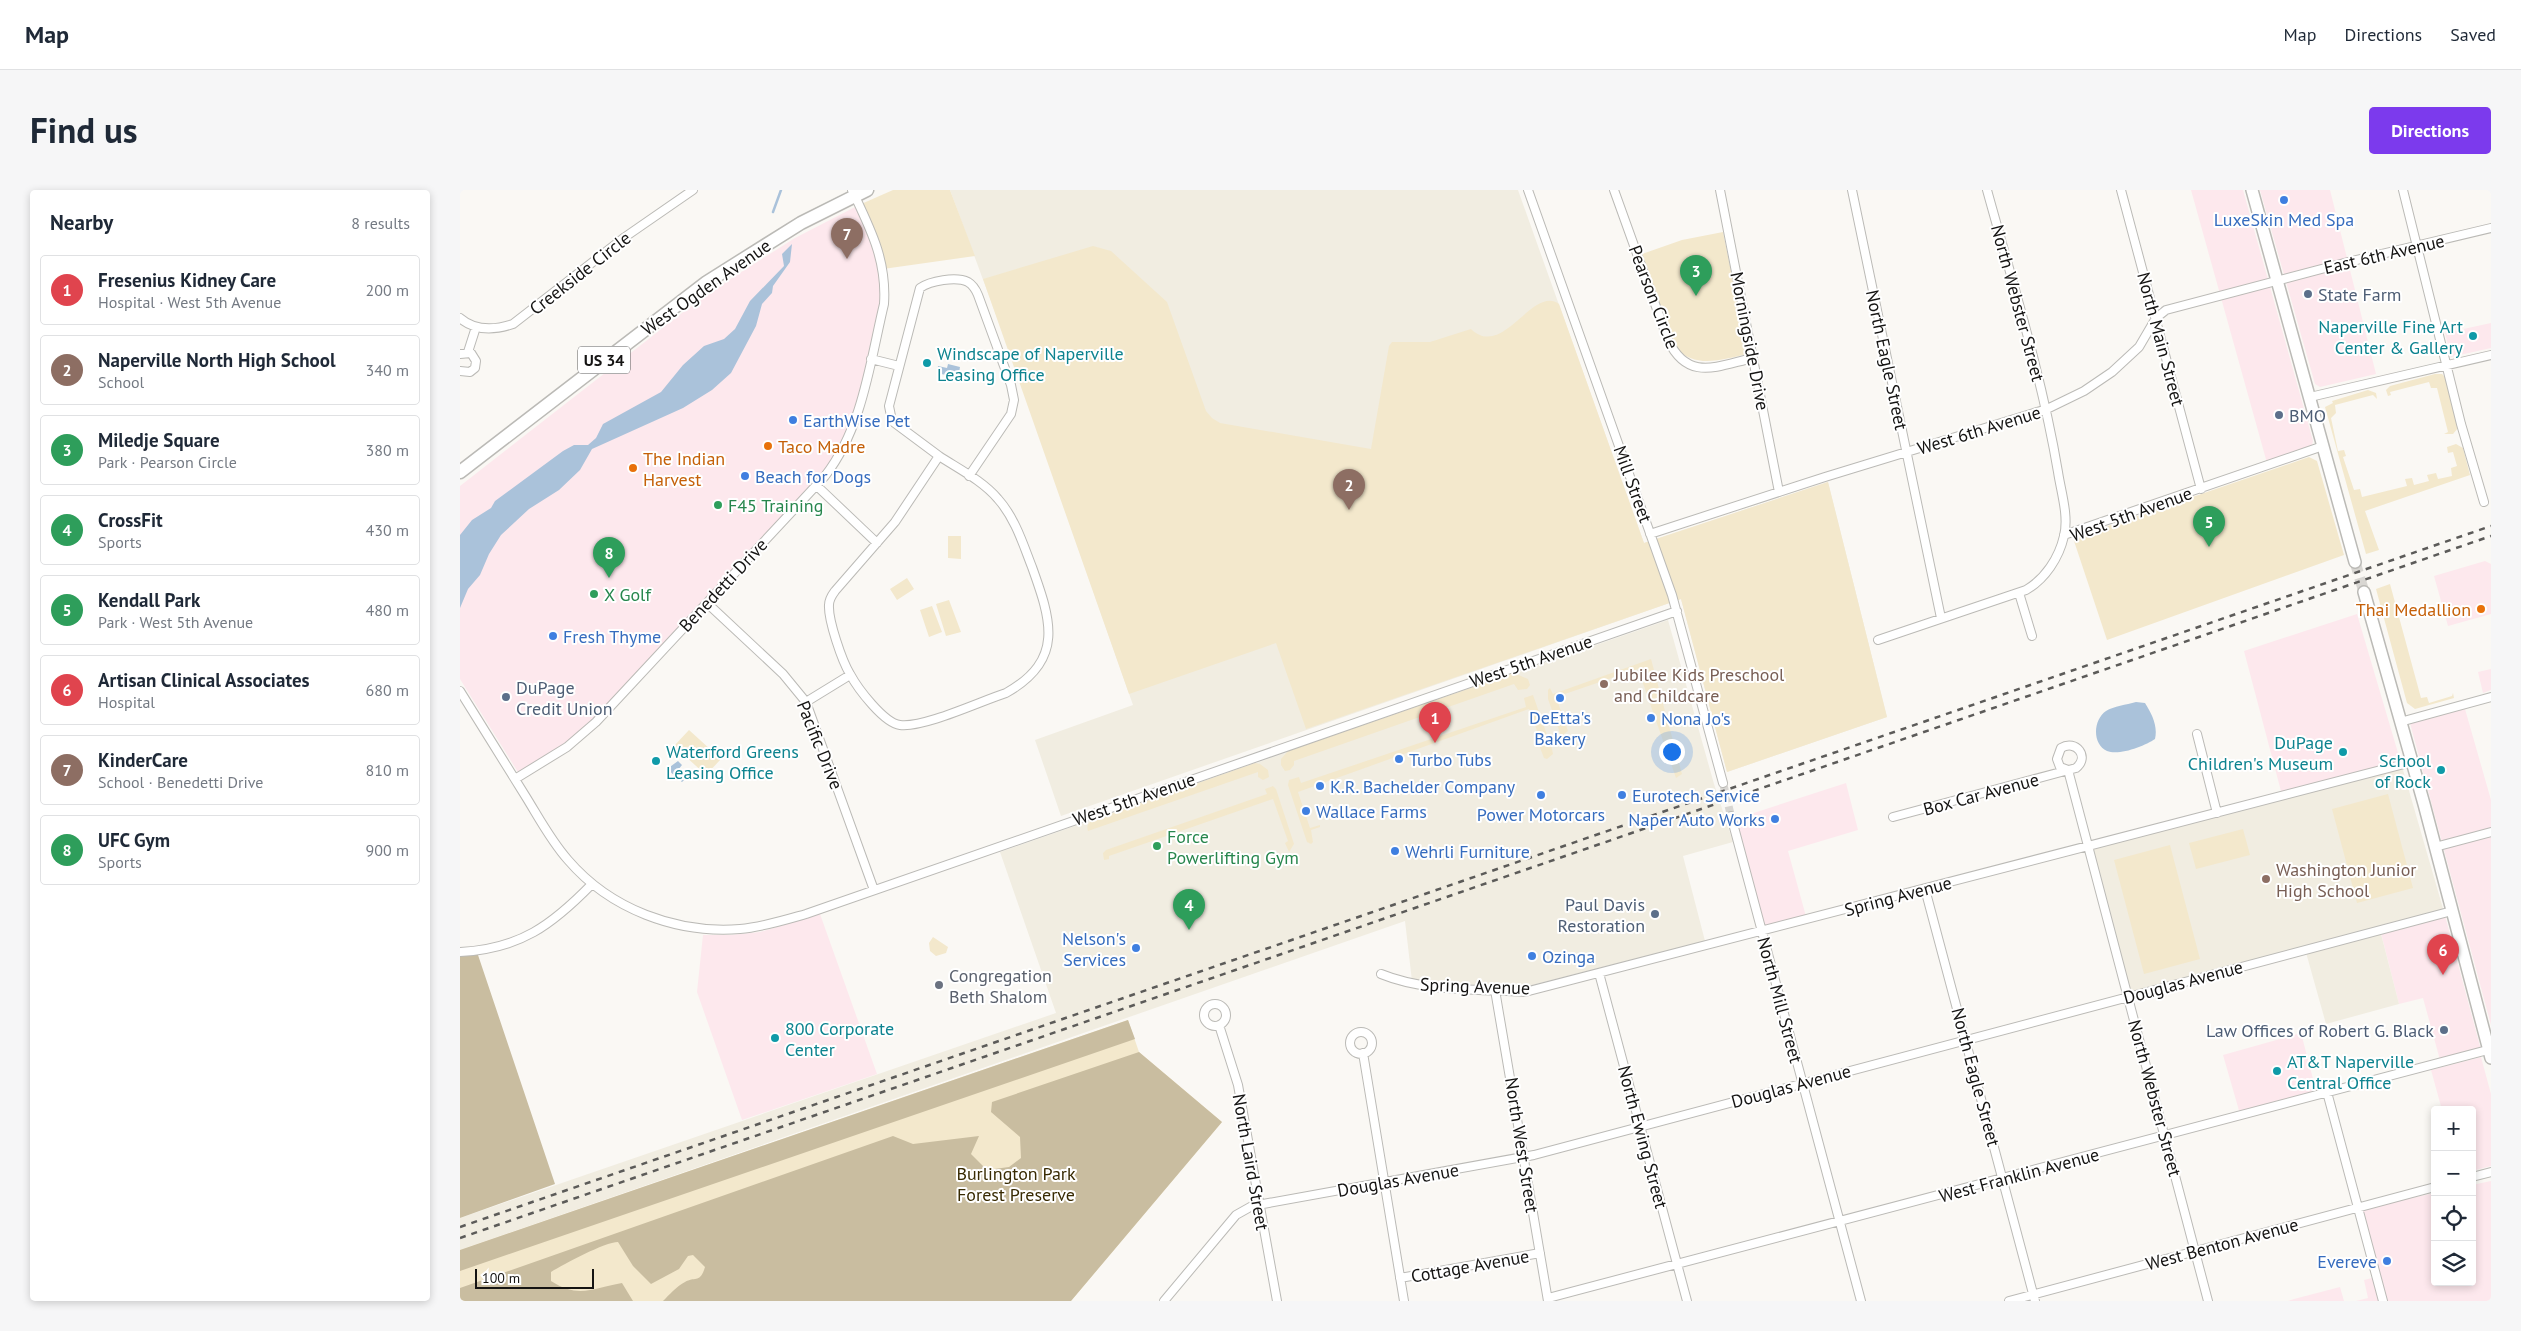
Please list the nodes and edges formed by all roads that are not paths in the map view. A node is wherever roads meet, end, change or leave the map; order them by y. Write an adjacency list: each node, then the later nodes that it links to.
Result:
1 (693, 190): 17 (street, Creekside Circle)
2 (867, 190): 11 (main road, West Ogden Avenue / US 34)
3 (1528, 190): 36 (street, Mill Street)
4 (1614, 190): 21 (street, Pearson Circle)
5 (1720, 190): 21 (street, Morningside Drive)
6 (1852, 190): 28 (street, North Eagle Street)
7 (1987, 190): 26 (street, North Webster Street)
8 (2120, 190): 16 (street, North Main Street)
9 (2252, 190): 14 (main road)
10 (2403, 190): 13 (street)
11 (853, 193): 20 (street, Benedetti Drive); 30 (main road, West Ogden Avenue / US 34)
12 (2491, 228): 13 (street, East 6th Avenue)
13 (2418, 246): 14 (street, East 6th Avenue); 22 (street)
14 (2277, 280): 16 (street); 25 (main road)
15 (460, 318): 17 (street, Creekside Circle)
16 (2156, 318): 26 (street, West 6th Avenue); 33 (street, North Main Street)
17 (476, 327): 18 (street)
18 (464, 353): 24 (street)
19 (2491, 355): 22 (street)
20 (871, 358): 23 (street); 32 (street, Benedetti Drive)
21 (1753, 358): 34 (street, Morningside Drive)
22 (2447, 365): 25 (street); 35 (street)
23 (899, 366): 29 (street); 31 (street)
24 (460, 371)
25 (2310, 397): 27 (main road)
26 (2047, 409): 28 (street, West 6th Avenue); 37 (street, North Webster Street)
27 (2323, 446): 33 (street, West 5th Avenue); 39 (main road)
28 (1907, 452): 34 (street, West 6th Avenue); 44 (street, North Eagle Street)
29 (940, 456): 31 (street); 38 (street)
30 (460, 472)
31 (969, 476): 47 (street)
32 (816, 486): 38 (street); 42 (street, Benedetti Drive)
33 (2201, 489): 37 (street, West 5th Avenue)
34 (1779, 492): 36 (street, West 6th Avenue)
35 (2484, 502)
36 (1650, 534): 43 (street, Mill Street)
37 (2064, 535): 41 (street, West 5th Avenue)
38 (877, 543): 47 (street)
39 (2355, 562)
40 (2364, 592): 51 (main road)
41 (2019, 593): 44 (street, West 5th Avenue); 45 (street)
42 (707, 603): 50 (street, Pacific Drive); 55 (street, Benedetti Drive)
43 (1677, 611): 56 (street, Mill Street); 65 (street, West 5th Avenue)
44 (1941, 618): 46 (street, West 5th Avenue)
45 (2032, 636)
46 (1878, 640)
47 (850, 675): 50 (street)
48 (460, 691): 55 (street, West 5th Avenue)
49 (2491, 697): 51 (street)
50 (806, 702): 65 (street, Pacific Drive)
51 (2400, 722): 53 (main road)
52 (2197, 734): 57 (street)
53 (2412, 762): 57 (street, Spring Avenue); 62 (main road)
54 (2068, 770): 59 (street, Box Car Avenue); 61 (street, North Webster Street)
55 (515, 780): 63 (street, West 5th Avenue)
56 (1723, 783)
57 (2217, 813): 61 (street, Spring Avenue)
58 (1731, 816): 67 (street, North Mill Street)
59 (1893, 817)
60 (2491, 832): 62 (street)
61 (2088, 846): 64 (street, Spring Avenue); 72 (street, North Webster Street)
62 (2435, 847): 66 (main road)
63 (592, 884): 65 (street, West 5th Avenue); 68 (street)
64 (1925, 889): 67 (street, Spring Avenue); 74 (street, North Eagle Street)
65 (874, 890)
66 (2452, 911): 72 (street, Douglas Avenue); 75 (main road)
67 (1761, 931): 70 (street, Spring Avenue); 77 (street, North Mill Street)
68 (460, 952)
69 (1381, 974): 71 (street, Spring Avenue)
70 (1599, 974): 71 (street, Spring Avenue); 79 (street, North Ewing Street)
71 (1495, 990): 81 (street, North West Street)
72 (2128, 996): 74 (street, Douglas Avenue); 80 (street, North Webster Street)
73 (1219, 1025): 87 (street, North Laird Street)
74 (1966, 1039): 77 (street, Douglas Avenue); 84 (street, North Eagle Street)
75 (2490, 1052): 78 (street, West Franklin Avenue)
76 (1363, 1053): 85 (street)
77 (1802, 1083): 79 (street, Douglas Avenue); 89 (street, North Mill Street)
78 (2327, 1092): 80 (street, West Franklin Avenue); 88 (street)
79 (1641, 1126): 81 (street, Douglas Avenue); 92 (street, North Ewing Street)
80 (2164, 1136): 84 (street, West Franklin Avenue); 90 (street, North Webster Street)
81 (1525, 1157): 85 (street, Douglas Avenue); 91 (street, North West Street)
82 (2491, 1172): 83 (street)
83 (2476, 1176)
84 (2003, 1179): 89 (street, West Franklin Avenue); 94 (street, North Eagle Street)
85 (1385, 1182): 87 (street, Douglas Avenue); 93 (street)
86 (2431, 1188): 88 (street, West Benton Avenue)
87 (1259, 1204): 96 (street, Douglas Avenue); 97 (street, North Laird Street)
88 (2358, 1208): 90 (street, West Benton Avenue); 103 (street)
89 (1840, 1223): 92 (street, West Franklin Avenue); 100 (street, North Mill Street)
90 (2196, 1251): 94 (street, West Benton Avenue); 102 (street, North Webster Street)
91 (1540, 1254): 93 (street, Cottage Avenue); 95 (street, North West Street)
92 (1678, 1265): 95 (street, West Franklin Avenue); 99 (street, North Ewing Street)
93 (1400, 1278): 98 (street)
94 (2034, 1298): 101 (street, West Benton Avenue)
95 (1548, 1300)
96 (1164, 1301)
97 (1277, 1301)
98 (1404, 1301)
99 (1687, 1301)
100 (1861, 1301)
101 (2009, 1301)
102 (2208, 1301)
103 (2383, 1301)

